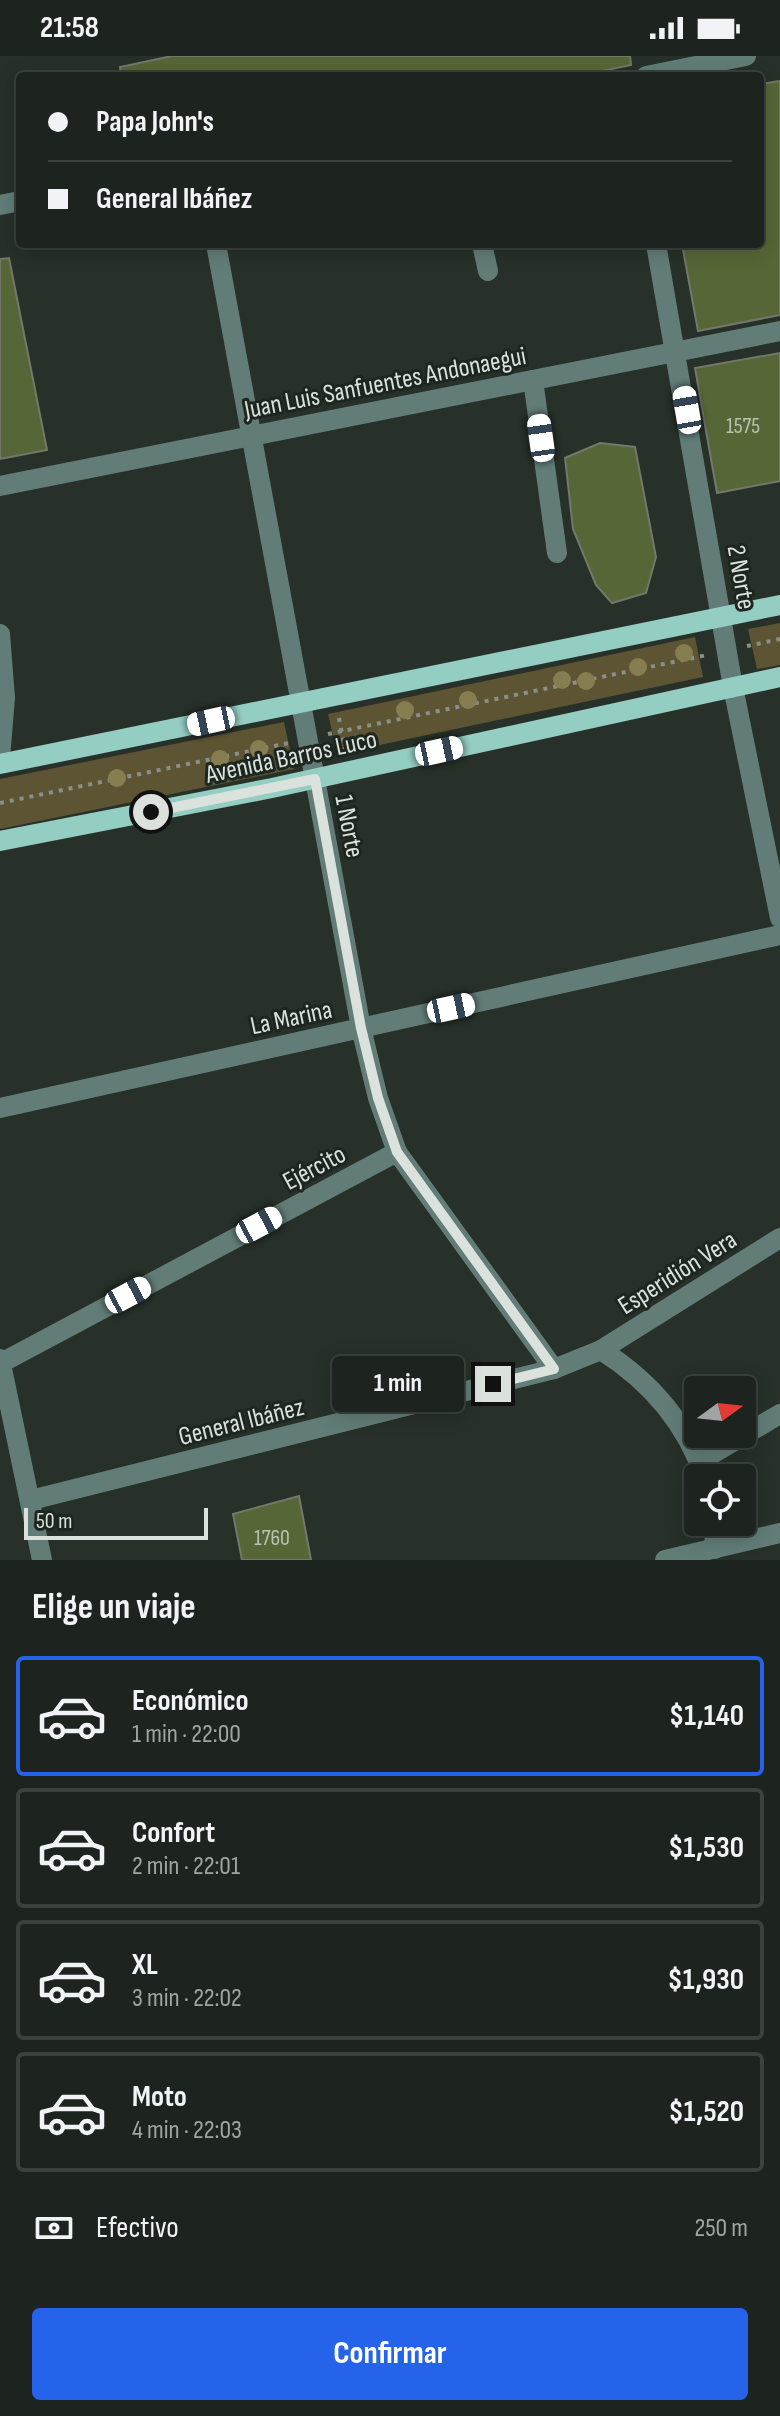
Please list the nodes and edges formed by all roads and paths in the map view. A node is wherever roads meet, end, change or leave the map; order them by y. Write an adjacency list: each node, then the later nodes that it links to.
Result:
1 (746, 56): 2 (street)
2 (666, 72)
3 (217, 248): 10 (street, 1 Norte)
4 (483, 248): 6 (street)
5 (657, 248): 8 (street, 2 Norte)
6 (488, 271)
7 (780, 331): 8 (street, Juan Luis Sanfuentes Andonaegui)
8 (677, 351): 9 (street, Juan Luis Sanfuentes Andonaegui); 14 (street, 2 Norte)
9 (533, 380): 10 (street, Juan Luis Sanfuentes Andonaegui); 12 (street)
10 (253, 434): 11 (street, Juan Luis Sanfuentes Andonaegui); 21 (street, 1 Norte)
11 (0, 486)
12 (557, 553)
13 (780, 605): 14 (main road, Avenida Barros Luco)
14 (723, 617): 17 (street, 2 Norte); 20 (main road, Avenida Barros Luco)
15 (0, 634): 24 (street)
16 (780, 639): 17 (path)
17 (728, 650): 19 (street, 2 Norte); 22 (path)
18 (780, 677): 19 (main road, Avenida Barros Luco)
19 (733, 687): 26 (main road, Avenida Barros Luco); 30 (street, 2 Norte)
20 (335, 696): 21 (main road, Avenida Barros Luco); 22 (path)
21 (301, 703): 23 (street, 1 Norte); 25 (main road, Avenida Barros Luco)
22 (342, 732): 23 (path); 26 (path)
23 (308, 739): 27 (street, 1 Norte); 28 (path)
24 (0, 758)
25 (0, 764)
26 (349, 771): 27 (main road, Avenida Barros Luco)
27 (315, 779): 29 (main road, Avenida Barros Luco); 32 (street, 1 Norte)
28 (0, 803)
29 (0, 841)
30 (780, 918)
31 (780, 935): 32 (street, La Marina)
32 (361, 1028): 33 (street, La Marina); 34 (street, 1 Norte)
33 (0, 1108)
34 (397, 1152): 37 (street, Ejército); 38 (street, 1 Norte)
35 (780, 1238): 36 (street, Esperidión Vera)
36 (601, 1350): 38 (street, General Ibáñez); 40 (street)
37 (0, 1361): 42 (street)
38 (554, 1369): 42 (street, General Ibáñez)
39 (780, 1414): 41 (street)
40 (699, 1464)
41 (710, 1464)
42 (31, 1500): 46 (street)
43 (780, 1533): 45 (street)
44 (715, 1536): 45 (street)
45 (715, 1549): 47 (street)
46 (42, 1560)
47 (665, 1560)

